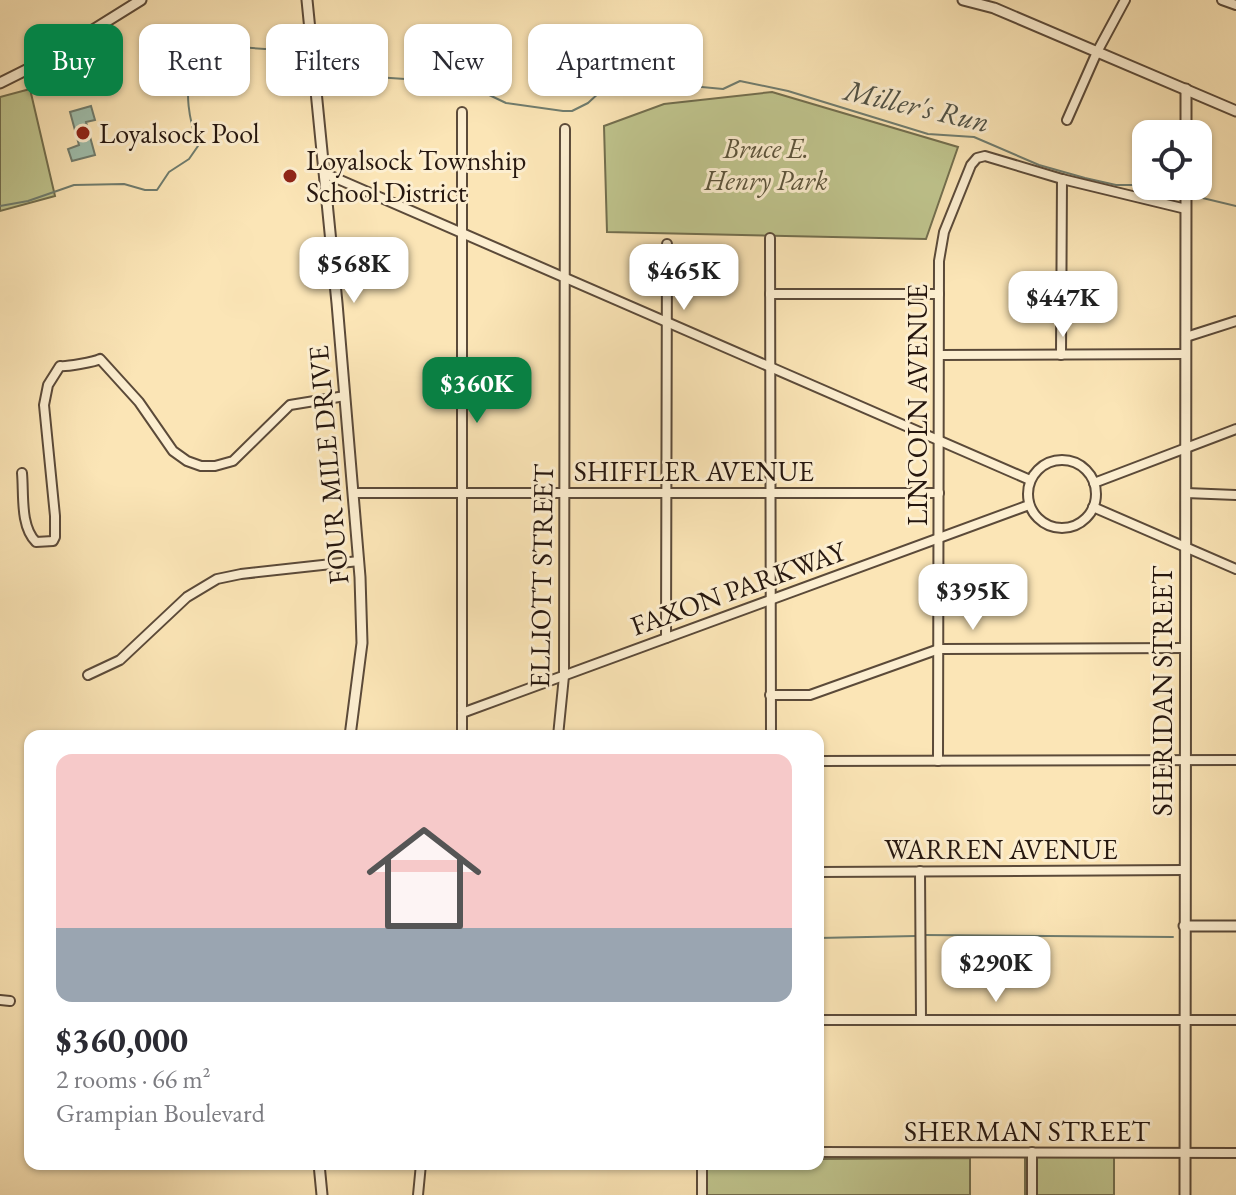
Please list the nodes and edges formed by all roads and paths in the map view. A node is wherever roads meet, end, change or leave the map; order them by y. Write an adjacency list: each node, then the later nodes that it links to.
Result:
1 (141, 0): 10 (street)
2 (307, 0): 17 (street, FOUR MILE DRIVE)
3 (963, 0): 6 (street)
4 (1222, 0): 8 (street)
5 (1111, 1): 7 (street)
6 (982, 2): 9 (street)
7 (1122, 3): 9 (street)
8 (1236, 5)
9 (1097, 52): 11 (street); 14 (street)
10 (0, 83)
11 (1186, 89): 12 (street); 15 (street)
12 (1236, 111)
13 (462, 112): 21 (street)
14 (1067, 120)
15 (1186, 120)
16 (565, 129): 24 (street, ELLIOTT STREET)
17 (324, 173): 21 (street); 34 (street, FOUR MILE DRIVE)
18 (1062, 179): 20 (street); 26 (street, LINCOLN AVENUE); 32 (street)
19 (1186, 200): 20 (street, SHERIDAN STREET)
20 (1186, 205): 29 (street, SHERIDAN STREET)
21 (461, 232): 24 (street); 42 (street)
22 (770, 238): 25 (street)
23 (667, 244): 28 (street)
24 (564, 277): 28 (street); 43 (street, ELLIOTT STREET)
25 (770, 294): 26 (street); 33 (street)
26 (939, 294): 31 (street, LINCOLN AVENUE)
27 (1236, 321): 29 (street)
28 (667, 322): 33 (street); 44 (street)
29 (1186, 337): 30 (street, SHERIDAN STREET)
30 (1186, 354): 32 (street); 37 (street, SHERIDAN STREET)
31 (939, 355): 32 (street); 36 (street, LINCOLN AVENUE)
32 (1061, 355)
33 (769, 366): 36 (street); 45 (street)
34 (345, 396): 38 (street); 41 (street, FOUR MILE DRIVE)
35 (1236, 429): 37 (street)
36 (939, 440): 39 (street); 46 (street, LINCOLN AVENUE)
37 (1186, 447): 40 (street); 47 (street, SHERIDAN STREET)
38 (22, 473)
39 (1030, 480): 40 (street); 49 (street)
40 (1094, 483): 50 (street)
41 (353, 493): 42 (street, SHIFFLER AVENUE); 53 (street, FOUR MILE DRIVE)
42 (461, 493): 43 (street, SHIFFLER AVENUE); 62 (street)
43 (564, 493): 44 (street, SHIFFLER AVENUE); 60 (street, ELLIOTT STREET)
44 (666, 493): 45 (street, SHIFFLER AVENUE); 56 (street)
45 (769, 493): 46 (street, SHIFFLER AVENUE); 55 (street)
46 (939, 493): 51 (street, LINCOLN AVENUE)
47 (1186, 493): 48 (street); 52 (street, SHERIDAN STREET)
48 (1236, 495)
49 (1029, 505): 50 (street); 51 (street, FAXON PARKWAY)
50 (1093, 507): 52 (street)
51 (939, 539): 55 (street, FAXON PARKWAY); 58 (street, LINCOLN AVENUE)
52 (1185, 547): 54 (street); 57 (street, SHERIDAN STREET)
53 (359, 561): 59 (street); 63 (street, FOUR MILE DRIVE)
54 (1236, 569)
55 (769, 601): 56 (street, FAXON PARKWAY); 61 (street)
56 (666, 638): 60 (street, FAXON PARKWAY)
57 (1185, 648): 58 (street); 70 (street, SHERIDAN STREET)
58 (939, 649): 61 (street); 69 (street, LINCOLN AVENUE)
59 (88, 675)
60 (564, 676): 62 (street, FAXON PARKWAY); 65 (street, ELLIOTT STREET)
61 (770, 695): 66 (street)
62 (462, 713): 64 (street)
63 (351, 730)
64 (462, 730)
65 (559, 730)
66 (771, 730)
67 (1236, 760): 70 (street)
68 (824, 761): 69 (street)
69 (938, 761): 70 (street)
70 (1184, 761): 71 (street, SHERIDAN STREET)
71 (1184, 870): 72 (street, WARREN AVENUE); 74 (street, SHERIDAN STREET)
72 (920, 871): 73 (street, WARREN AVENUE); 79 (street)
73 (824, 872)
74 (1184, 926): 75 (street); 80 (street, SHERIDAN STREET)
75 (1236, 926)
76 (0, 1000): 77 (street)
77 (10, 1001)
78 (824, 1020): 79 (street)
79 (921, 1020): 80 (street)
80 (1184, 1020): 81 (street); 84 (street, SHERIDAN STREET)
81 (1236, 1020)
82 (824, 1152): 83 (street, SHERMAN STREET)
83 (1032, 1152): 84 (street, SHERMAN STREET); 92 (street)
84 (1185, 1153): 85 (street, SHERMAN STREET); 93 (street, SHERIDAN STREET)
85 (1236, 1153)
86 (320, 1170): 89 (street)
87 (420, 1170): 90 (street)
88 (702, 1170): 91 (street)
89 (322, 1195)
90 (418, 1195)
91 (702, 1195)
92 (1032, 1195)
93 (1185, 1195)

